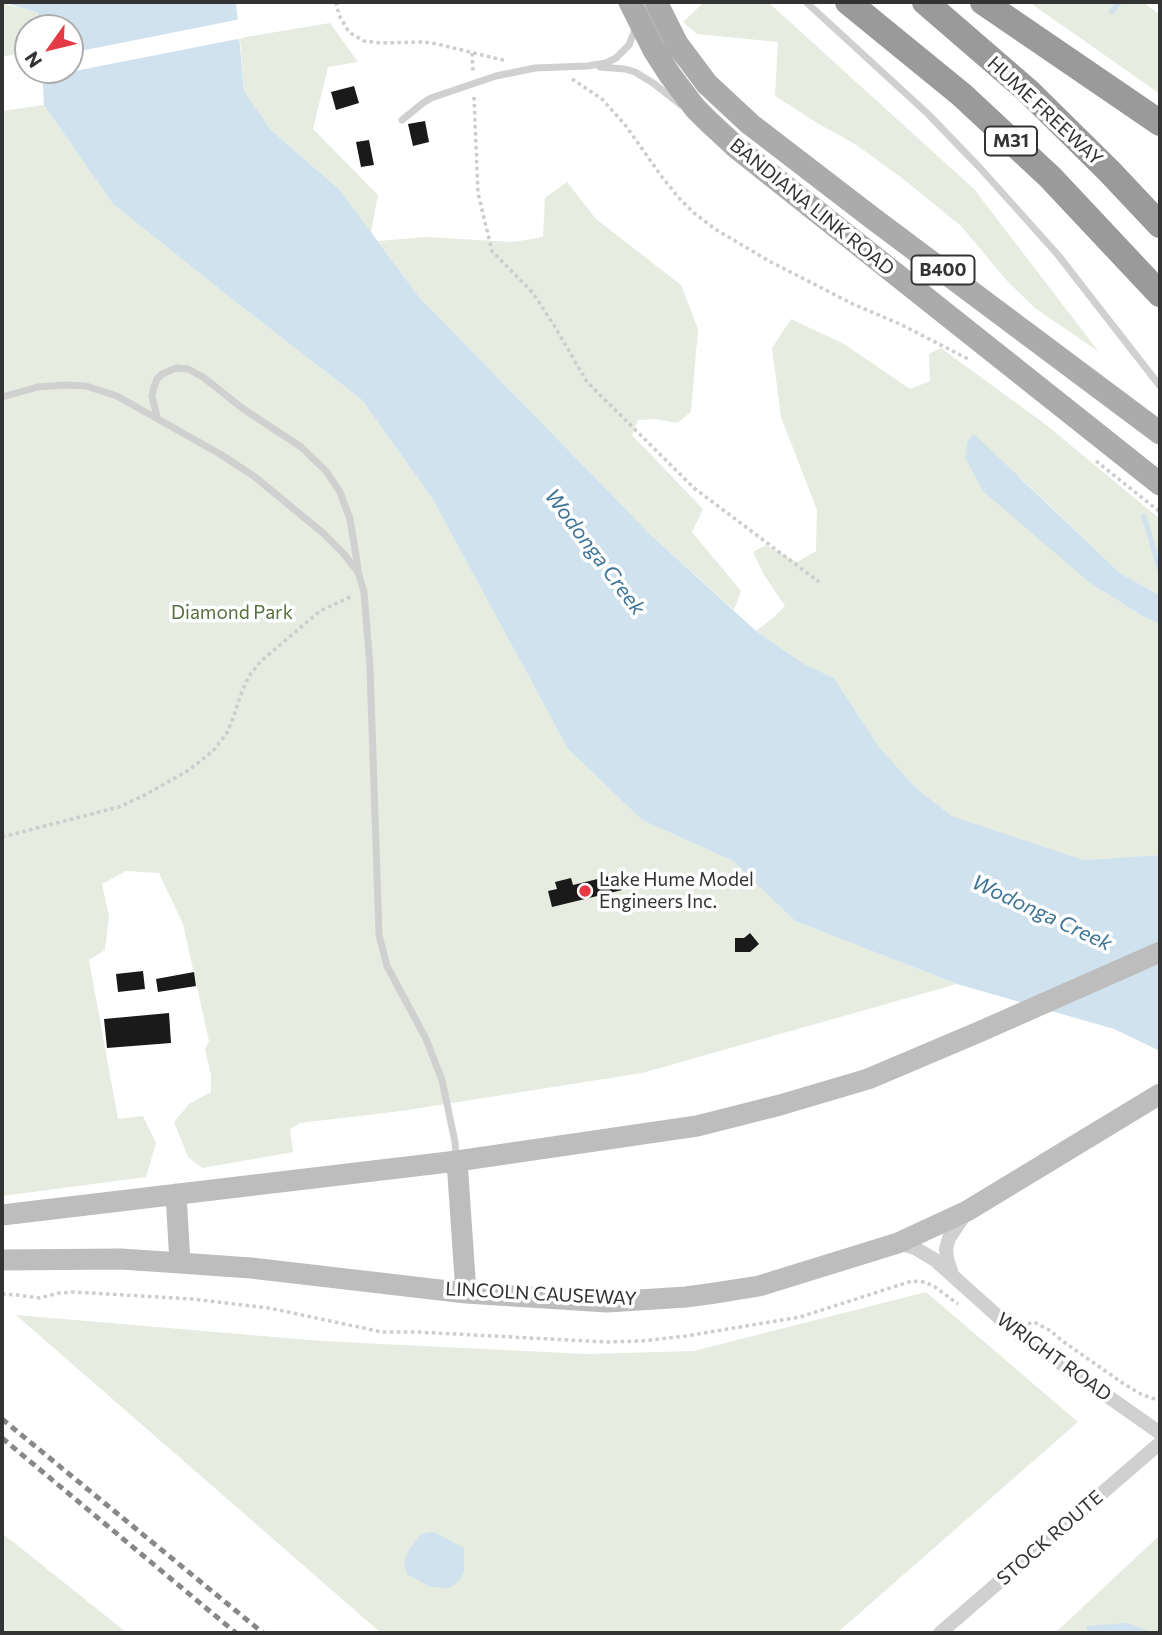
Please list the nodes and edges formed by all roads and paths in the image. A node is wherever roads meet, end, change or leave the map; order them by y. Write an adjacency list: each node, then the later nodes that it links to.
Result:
1 (336, 2): 8 (path)
2 (656, 2): 22 (main road, BANDIANA LINK ROAD / B400)
3 (806, 2): 19 (lane)
4 (848, 2): 17 (highway, M31)
5 (925, 2): 16 (highway, HUME FREEWAY / M31)
6 (983, 2): 15 (highway)
7 (633, 9): 9 (lane); 14 (main road, BANDIANA LINK ROAD / B400)
8 (472, 53): 10 (path); 12 (path)
9 (587, 66): 10 (lane); 14 (lane)
10 (534, 68): 12 (lane)
11 (568, 77): 18 (path)
12 (473, 84): 13 (lane); 27 (path)
13 (402, 120)
14 (709, 122): 24 (main road, BANDIANA LINK ROAD / B400)
15 (1160, 123)
16 (1160, 225)
17 (1160, 293)
18 (974, 363)
19 (1160, 386)
20 (2, 397): 21 (lane)
21 (157, 418): 26 (lane); 26 (lane)
22 (1160, 433)
23 (1096, 461): 25 (path)
24 (1160, 484)
25 (1160, 512)
26 (358, 572): 28 (lane)
27 (819, 582)
28 (364, 592): 29 (path); 32 (lane)
29 (2, 837)
30 (1160, 952): 32 (main road)
31 (1160, 1094): 34 (main road, LINCOLN CAUSEWAY)
32 (457, 1161): 33 (main road); 40 (main road)
33 (176, 1194): 35 (main road); 38 (main road)
34 (967, 1212): 36 (main road, LINCOLN CAUSEWAY); 39 (street)
35 (2, 1215)
36 (898, 1243): 39 (street, WRIGHT ROAD); 40 (main road, LINCOLN CAUSEWAY)
37 (2, 1260): 38 (main road, LINCOLN CAUSEWAY)
38 (180, 1263): 40 (main road, LINCOLN CAUSEWAY)
39 (953, 1275): 41 (street, WRIGHT ROAD)
40 (466, 1293)
41 (1160, 1433)
42 (1160, 1443): 43 (street, STOCK ROUTE)
43 (940, 1633)

